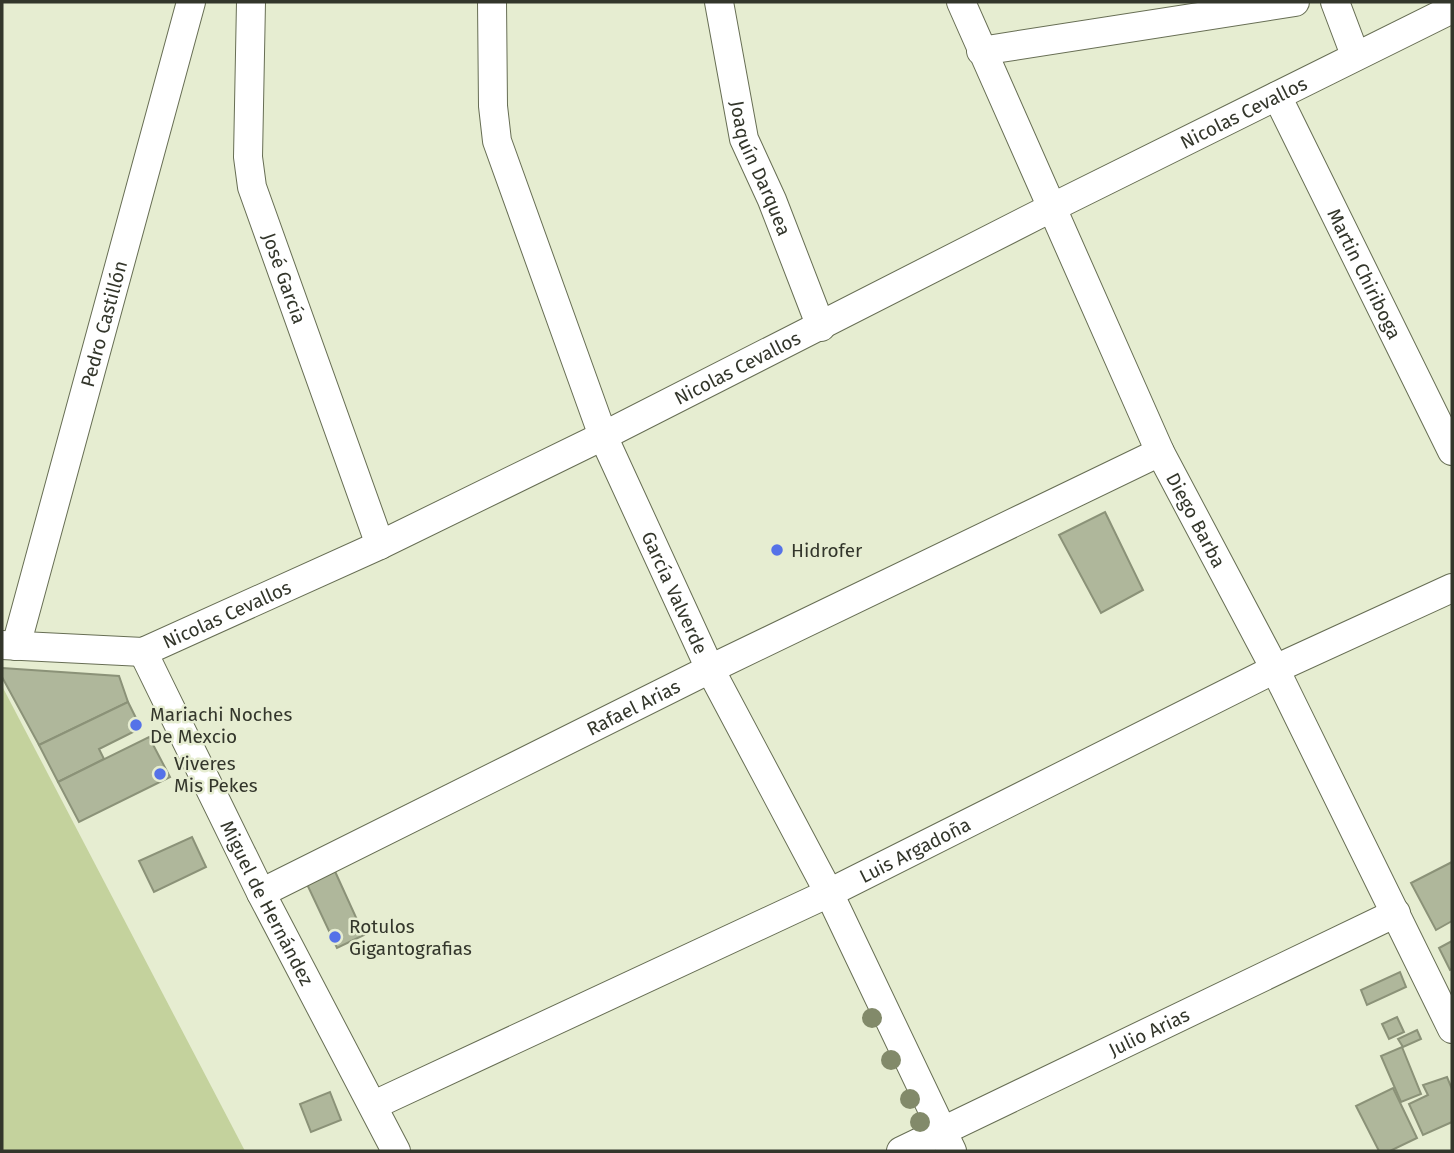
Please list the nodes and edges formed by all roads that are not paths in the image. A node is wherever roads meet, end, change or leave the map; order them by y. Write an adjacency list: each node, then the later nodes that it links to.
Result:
1 (191, 2): 19 (street, Pedro Castillón)
2 (251, 2): 17 (street, José García)
3 (492, 2): 14 (street, García Valverde)
4 (719, 2): 13 (street, Joaquín Darquea)
5 (961, 2): 9 (street, Diego Barba)
6 (1295, 2): 9 (street)
7 (1335, 2): 10 (street)
8 (1452, 9): 10 (street, Nicolas Cevallos)
9 (981, 51): 12 (street, Diego Barba)
10 (1355, 55): 11 (street, Nicolas Cevallos)
11 (1277, 96): 12 (street, Nicolas Cevallos); 15 (street, Martin Chiriboga)
12 (1053, 206): 13 (street, Nicolas Cevallos); 16 (street, Diego Barba)
13 (821, 327): 14 (street, Nicolas Cevallos)
14 (603, 436): 17 (street, Nicolas Cevallos); 21 (street, García Valverde)
15 (1452, 451)
16 (1160, 452): 21 (street, Rafael Arias); 22 (street, Diego Barba)
17 (380, 545): 20 (street, Nicolas Cevallos)
18 (1452, 588): 22 (street, Luis Argadoña)
19 (9, 646): 20 (street, Nicolas Cevallos)
20 (143, 652): 23 (street, Miguel de Hernández)
21 (710, 669): 23 (street, Rafael Arias); 24 (street, García Valverde)
22 (1275, 669): 24 (street, Luis Argadoña); 25 (street, Diego Barba)
23 (261, 893): 27 (street, Miguel de Hernández)
24 (829, 893): 27 (street, Luis Argadoña); 28 (street, García Valverde)
25 (1396, 913): 26 (street, Diego Barba); 28 (street, Julio Arias)
26 (1452, 1029)
27 (374, 1105): 29 (street, Miguel de Hernández)
28 (946, 1142): 30 (street, Julio Arias)
29 (396, 1151)
30 (901, 1151)

